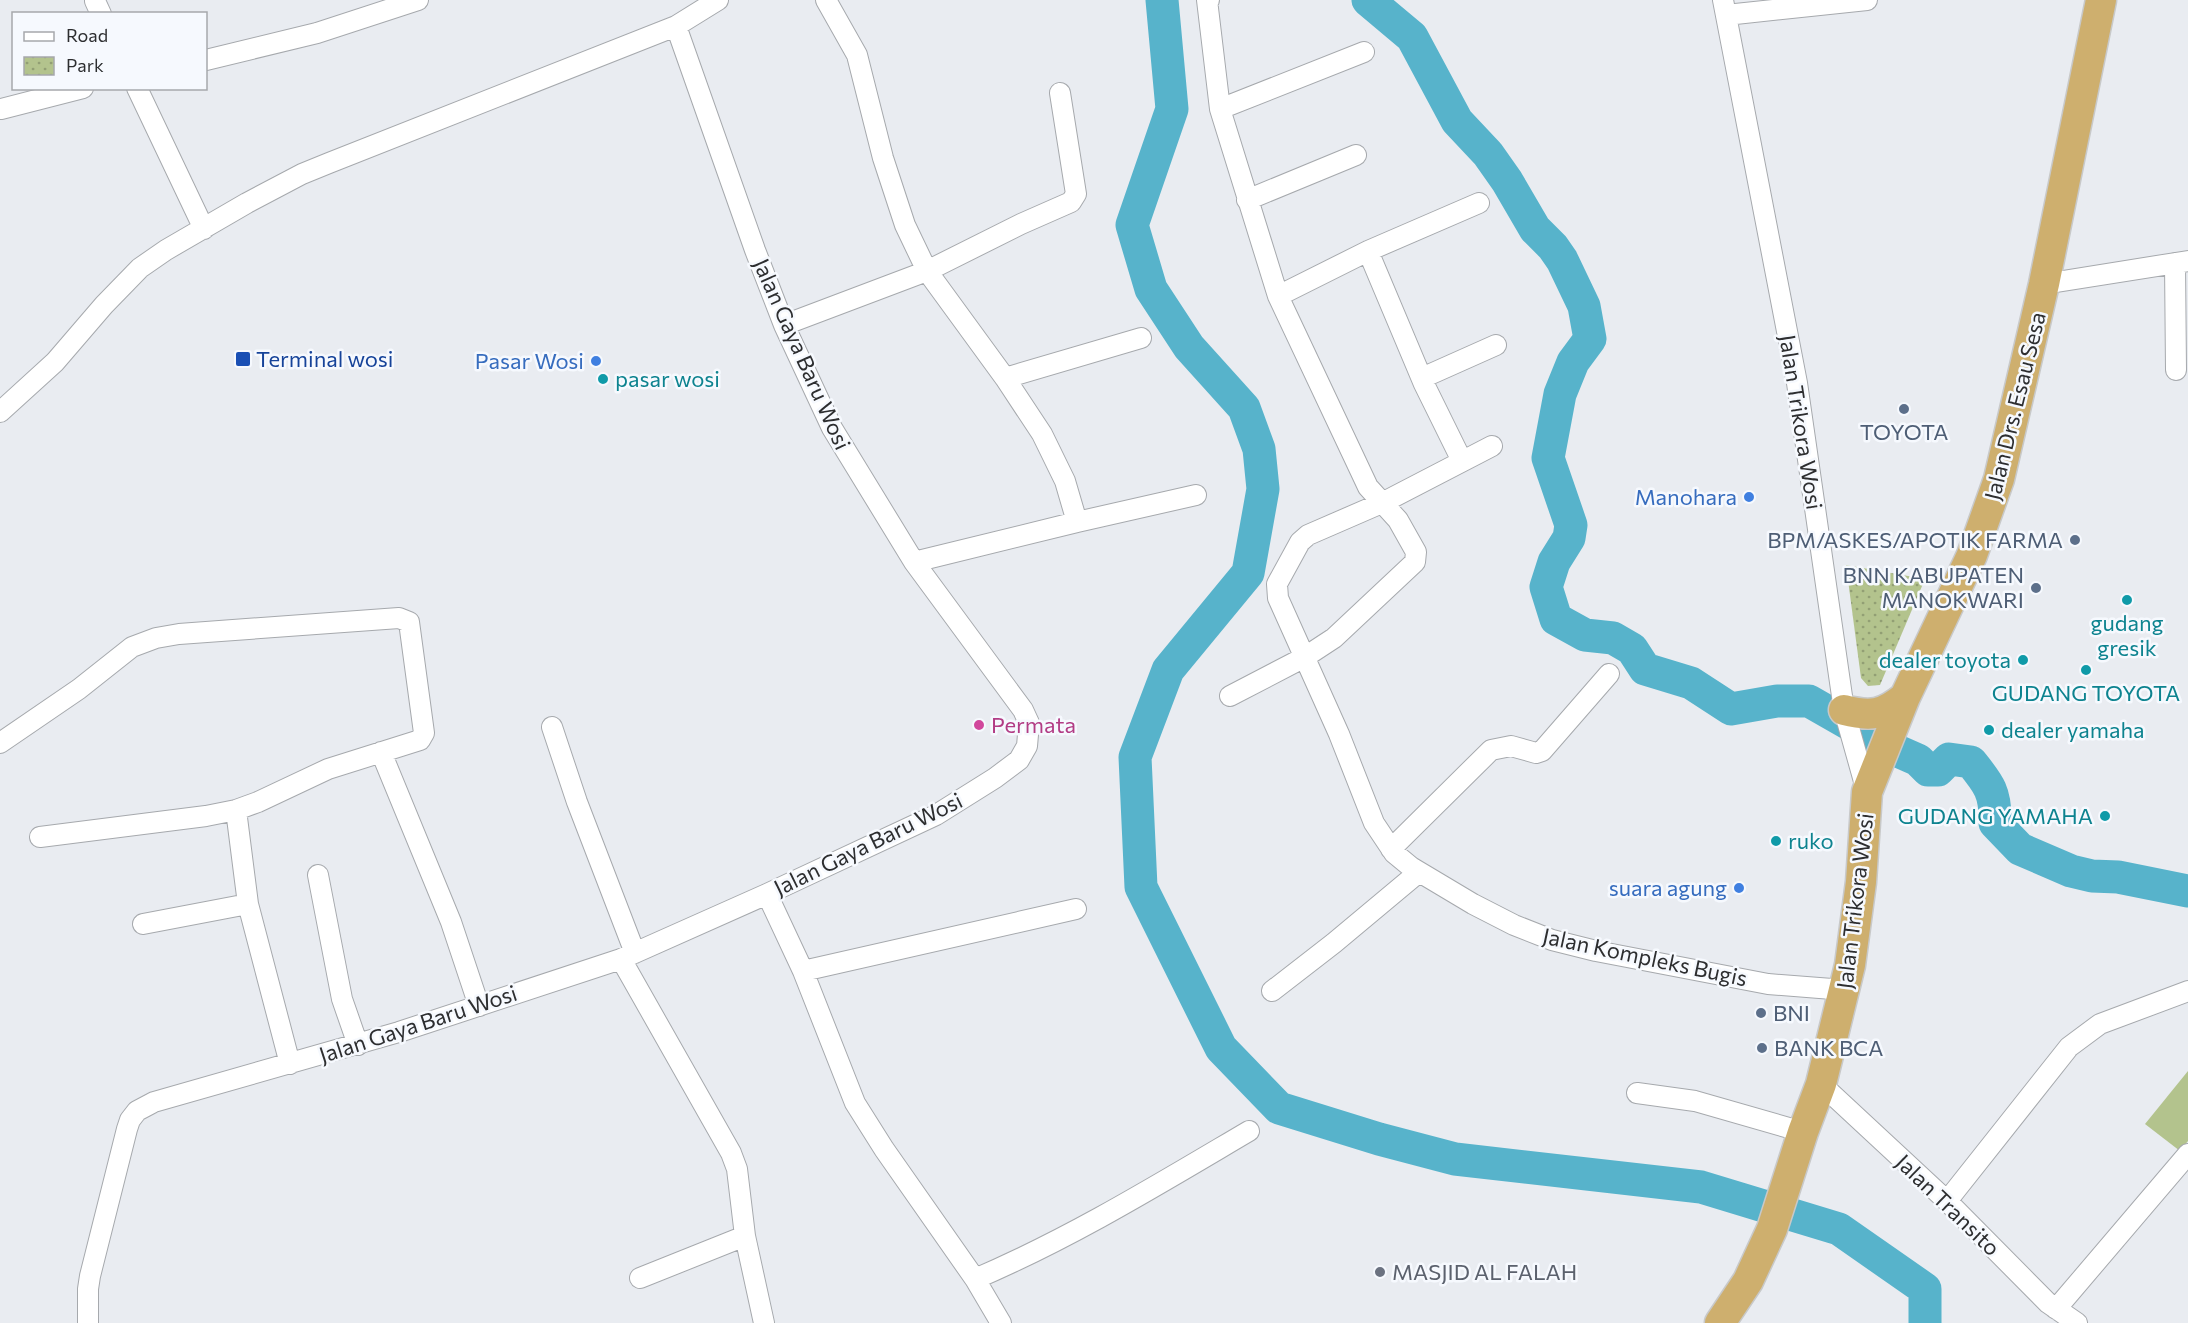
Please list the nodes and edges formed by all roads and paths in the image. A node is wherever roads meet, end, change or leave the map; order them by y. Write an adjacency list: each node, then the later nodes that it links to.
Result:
1 (418, 0): 10 (street)
2 (718, 0): 8 (street)
3 (826, 0): 22 (street)
4 (1209, 0): 15 (street)
5 (1867, 0): 7 (street)
6 (2101, 0): 23 (highway, Jalan Drs. Esau Sesa)
7 (1724, 7): 42 (street, Jalan Trikora Wosi)
8 (676, 26): 19 (street); 25 (street, Jalan Gaya Baru Wosi)
9 (1364, 52): 15 (street)
10 (207, 60)
11 (75, 90): 14 (street)
12 (138, 90): 19 (street)
13 (1060, 93): 22 (street)
14 (0, 109)
15 (1220, 110): 17 (street)
16 (1356, 155): 17 (street)
17 (1247, 200): 24 (street)
18 (1479, 202): 20 (street)
19 (204, 229): 31 (street)
20 (1368, 251): 24 (street); 30 (street)
21 (2182, 262): 23 (street); 28 (street)
22 (927, 271): 25 (street); 29 (street)
23 (2044, 284): 41 (highway, Jalan Drs. Esau Sesa)
24 (1278, 296): 35 (street)
25 (784, 325): 37 (street, Jalan Gaya Baru Wosi)
26 (1141, 338): 29 (street)
27 (1496, 345): 30 (street)
28 (2176, 370)
29 (1005, 378): 36 (street)
30 (1422, 378): 33 (street)
31 (0, 412)
32 (1492, 446): 33 (street)
33 (1462, 461): 35 (street)
34 (1196, 495): 36 (street)
35 (1384, 502): 38 (street); 38 (street, Jalan Kompleks Bugis)
36 (1077, 522): 37 (street)
37 (914, 562): 52 (street, Jalan Gaya Baru Wosi)
38 (1305, 657): 40 (street); 49 (street, Jalan Kompleks Bugis)
39 (1609, 674): 49 (street)
40 (1230, 696)
41 (1905, 697): 42 (highway); 46 (highway, Jalan Drs. Esau Sesa)
42 (1844, 710): 46 (street, Jalan Trikora Wosi)
43 (552, 727): 56 (street)
44 (0, 743): 45 (street)
45 (381, 752): 47 (street); 61 (street)
46 (1867, 792): 58 (highway, Jalan Trikora Wosi)
47 (236, 810): 48 (street); 53 (street)
48 (40, 837)
49 (1391, 849): 50 (street, Jalan Kompleks Bugis)
50 (1419, 872): 58 (street, Jalan Kompleks Bugis); 59 (street)
51 (318, 875): 62 (street)
52 (767, 894): 56 (street, Jalan Gaya Baru Wosi); 57 (street)
53 (248, 903): 55 (street); 63 (street)
54 (1076, 909): 57 (street)
55 (143, 924)
56 (628, 956): 61 (street, Jalan Gaya Baru Wosi); 70 (street)
57 (803, 972): 72 (street)
58 (1845, 990): 64 (highway, Jalan Trikora Wosi)
59 (1272, 991)
60 (2188, 991): 69 (street)
61 (479, 1006): 62 (street, Jalan Gaya Baru Wosi)
62 (358, 1044): 63 (street, Jalan Gaya Baru Wosi)
63 (290, 1064): 74 (street, Jalan Gaya Baru Wosi)
64 (1821, 1084): 67 (highway, Jalan Trikora Wosi); 69 (street, Jalan Transito)
65 (1637, 1093): 67 (street)
66 (1249, 1131): 72 (street)
67 (1803, 1132): 77 (highway, Jalan Trikora Wosi)
68 (2188, 1154): 73 (street)
69 (1947, 1201): 73 (street, Jalan Transito)
70 (745, 1236): 71 (street); 75 (street)
71 (640, 1278)
72 (975, 1279): 76 (street)
73 (2056, 1309): 78 (street, Jalan Transito)
74 (88, 1323)
75 (764, 1323)
76 (1001, 1323)
77 (1720, 1323)
78 (2077, 1323)

